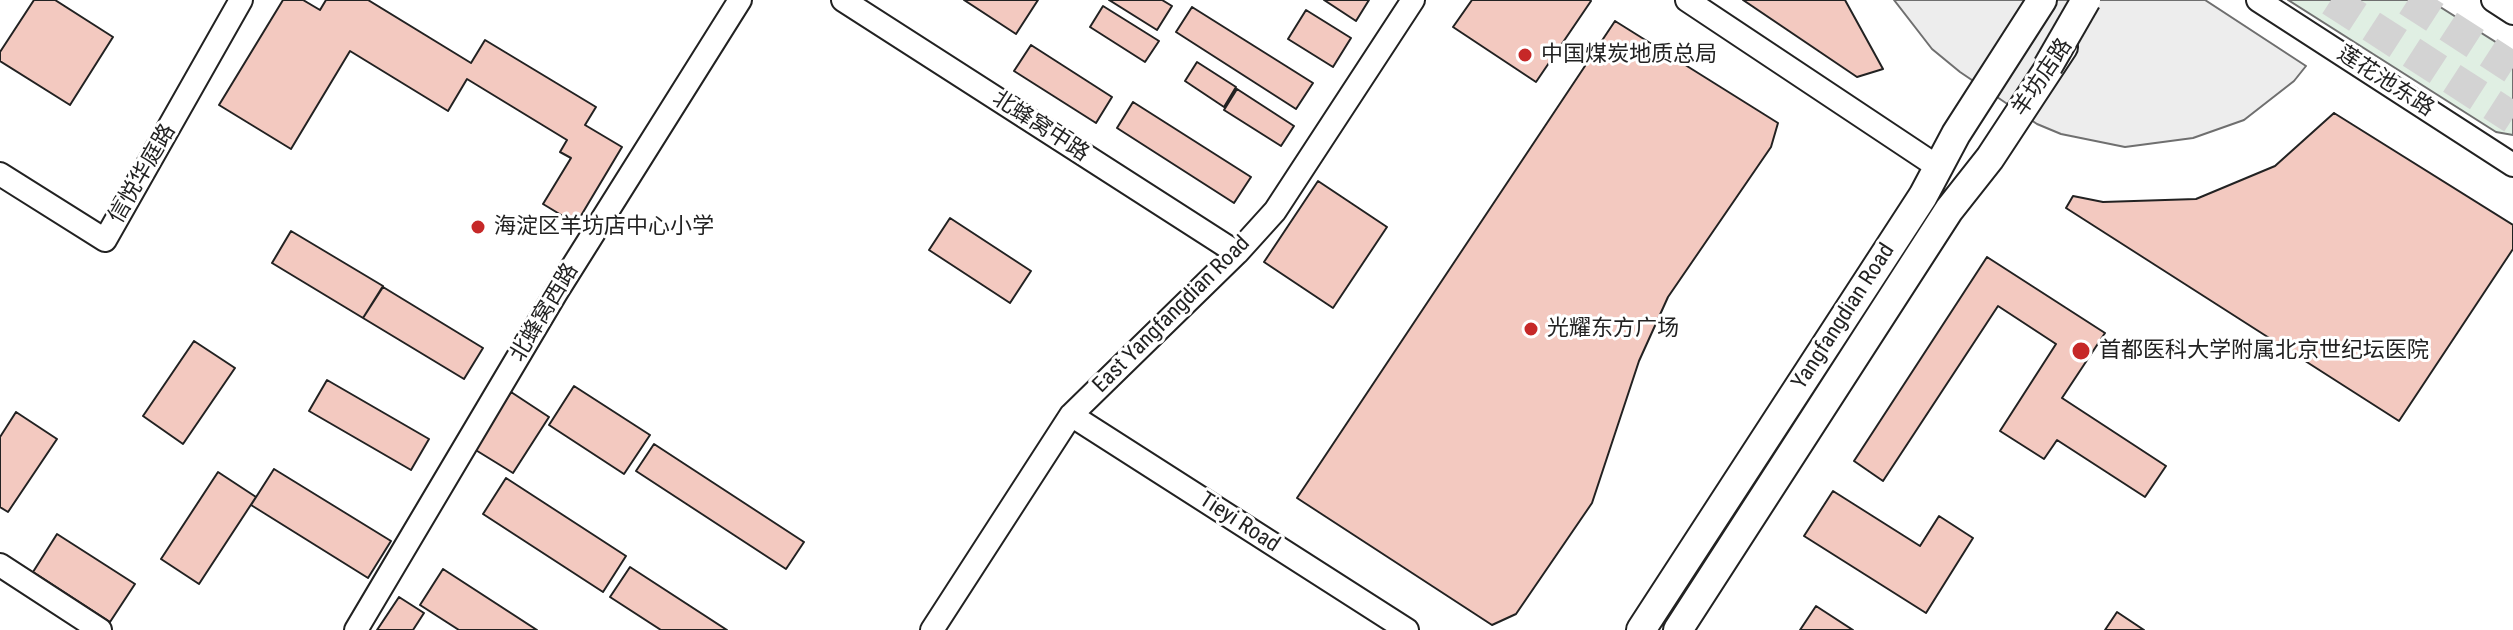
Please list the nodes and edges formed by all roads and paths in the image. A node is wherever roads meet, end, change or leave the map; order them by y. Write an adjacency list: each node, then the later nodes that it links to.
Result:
1 (241, 0): 16 (street, 信悦华庭路)
2 (740, 0): 21 (street, 北蜂窝西路)
3 (843, 0): 17 (street, 北蜂窝中路)
4 (1413, 0): 17 (street, East Yangfangdian Road)
5 (1687, 0): 15 (street)
6 (2086, 0): 12 (main road, bridge)
7 (2100, 0): 12 (main road, 羊坊店路, bridge)
8 (2258, 0): 13 (street, 莲花池东路)
9 (2493, 0): 11 (street)
10 (2041, 2): 15 (main road, Yangfangdian Road)
11 (2513, 13)
12 (2048, 66): 14 (main road, 羊坊店路)
13 (2507, 157)
14 (1990, 158): 25 (main road, Yangfangdian Road)
15 (1938, 167): 24 (main road, Yangfangdian Road)
16 (0, 174)
17 (1237, 253): 18 (street, East Yangfangdian Road)
18 (1071, 415): 22 (street, East Yangfangdian Road); 23 (street, Tieyi Road)
19 (0, 565): 20 (street)
20 (100, 630)
21 (356, 630)
22 (932, 630)
23 (1407, 630)
24 (1641, 630)
25 (1678, 630)

